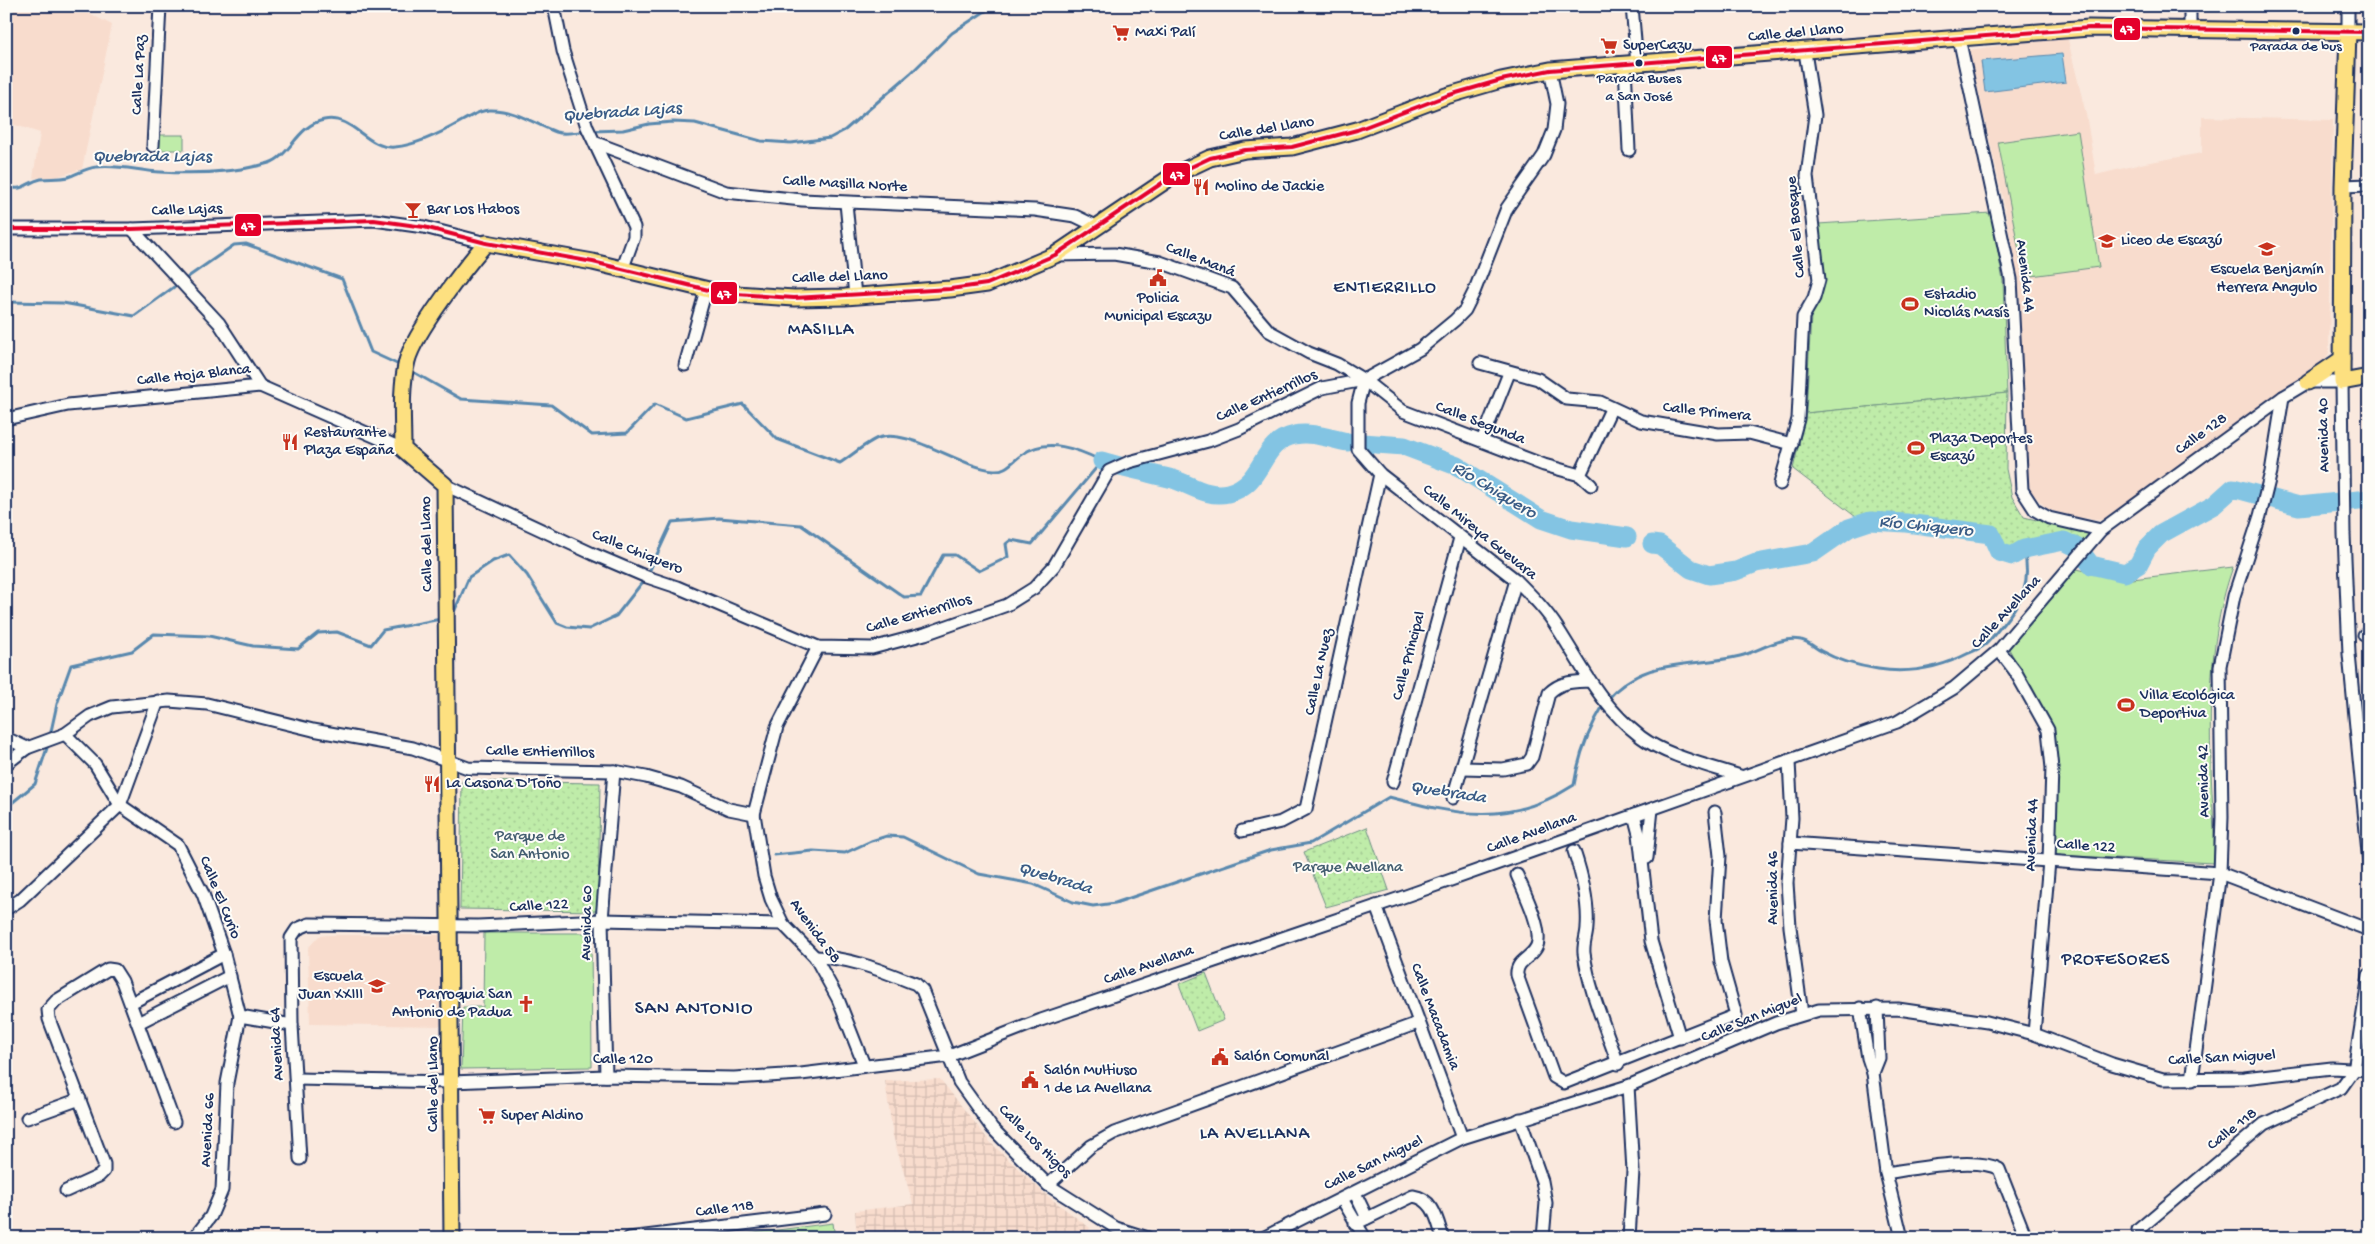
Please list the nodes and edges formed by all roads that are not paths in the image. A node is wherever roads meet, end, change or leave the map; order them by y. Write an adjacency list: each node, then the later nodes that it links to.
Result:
1 (160, 6): 14 (street, Calle La Paz)
2 (554, 6): 13 (street)
3 (1632, 6): 11 (street)
4 (2190, 6): 6 (street)
5 (2348, 6): 7 (street, Avenida 40)
6 (2190, 29): 7 (main road, Calle del Llano); 9 (main road, Calle del Llano)
7 (2348, 32): 8 (main road, Calle del Llano); 17 (main road, Avenida 40)
8 (2369, 32)
9 (1959, 38): 10 (main road, Calle del Llano); 47 (street, Avenida 44)
10 (1805, 52): 11 (main road, Calle del Llano); 40 (street, Calle El Bosque)
11 (1631, 64): 12 (main road, Calle del Llano); 15 (street)
12 (1550, 70): 19 (main road, Calle del Llano); 32 (street, Calle Entierrillos)
13 (596, 143): 18 (street, Calle Masilla Norte); 24 (street)
14 (153, 146)
15 (1630, 150)
16 (2369, 185): 17 (street)
17 (2343, 186): 27 (main road, Avenida 40)
18 (846, 203): 19 (street, Calle Masilla Norte); 26 (street)
19 (1098, 226): 23 (main road, Calle del Llano)
20 (6, 229): 21 (street, Calle Lajas)
21 (132, 229): 22 (street, Calle Lajas); 35 (street)
22 (486, 244): 24 (main road, Calle del Llano); 41 (main road)
23 (1054, 255): 26 (main road, Calle del Llano); 32 (street, Calle Maná)
24 (622, 270): 25 (main road, Calle del Llano)
25 (706, 290): 26 (main road, Calle del Llano); 29 (street)
26 (855, 296)
27 (2342, 359): 33 (main road); 34 (main road, Avenida 40)
28 (1480, 363): 30 (street, Calle Primera)
29 (685, 364)
30 (1509, 373): 37 (street, Calle Primera); 39 (street)
31 (2369, 377): 34 (main road)
32 (1364, 380): 39 (street, Calle Segunda); 42 (street, Calle Mireya Guevara); 51 (street, Calle Entierrillos)
33 (2308, 382): 34 (street); 36 (street, Calle 128)
34 (2342, 382): 75 (street, Avenida 40)
35 (260, 386): 38 (street, Calle Hoja Blanca); 41 (street, Calle Hoja Blanca)
36 (2283, 397): 47 (street, Calle 128); 76 (street, Avenida 42)
37 (1611, 409): 40 (street, Calle Primera); 43 (street)
38 (6, 419)
39 (1482, 441): 43 (street, Calle Segunda)
40 (1792, 444): 44 (street, Calle El Bosque)
41 (403, 449): 45 (main road, Calle del Llano)
42 (1380, 474): 48 (street, Calle Mireya Guevara); 71 (street, Calle La Nuez)
43 (1580, 475): 46 (street, Calle Segunda)
44 (1780, 484)
45 (445, 485): 51 (street, Calle Chiquero); 58 (main road, Calle del Llano)
46 (1591, 485)
47 (2101, 530): 49 (street, Calle 128)
48 (1460, 538): 50 (street, Calle Mireya Guevara); 64 (street, Calle Principal)
49 (2075, 561): 52 (street, Calle Avellana)
50 (1516, 580): 53 (street, Calle Mireya Guevara); 61 (street)
51 (818, 647): 69 (street)
52 (1999, 650): 59 (street, Calle Avellana); 74 (street, Avenida 44)
53 (1590, 681): 61 (street); 63 (street, Calle Mireya Guevara)
54 (158, 701): 55 (street, Calle Entierrillos); 58 (street, Calle Entierrillos); 66 (street)
55 (60, 736): 57 (street, Calle Entierrillos); 66 (street)
56 (6, 738): 57 (street)
57 (31, 747): 60 (street, Calle Entierrillos)
58 (449, 761): 62 (street, Calle Entierrillos); 83 (main road, Calle del Llano)
59 (1789, 762): 63 (street, Calle Avellana); 72 (street, Avenida 46)
60 (6, 764)
61 (1462, 768): 65 (street)
62 (614, 771): 69 (street, Calle Entierrillos); 81 (street, Avenida 60)
63 (1740, 776): 67 (street, Calle Avellana)
64 (1392, 782)
65 (1453, 798)
66 (120, 805): 80 (street); 86 (street, Calle El Curio)
67 (1652, 808): 70 (street, Calle Avellana); 78 (street)
68 (1715, 812): 99 (street)
69 (754, 814): 82 (street, Avenida 58)
70 (1634, 815): 78 (street); 79 (street, Calle Avellana)
71 (1242, 831)
72 (1790, 843): 74 (street, Calle 122); 93 (street, Avenida 46)
73 (1574, 851): 101 (street)
74 (2048, 861): 76 (street, Calle 122); 98 (street, Avenida 44)
75 (2369, 862)
76 (2220, 873): 85 (street, Calle 122); 108 (street, Avenida 42)
77 (1517, 875): 101 (street)
78 (1644, 879): 99 (street)
79 (1376, 906): 96 (street, Calle Macadamia); 100 (street, Calle Avellana)
80 (6, 909)
81 (602, 920): 82 (street, Calle 122); 83 (street, Calle 122); 106 (street, Avenida 60)
82 (783, 924): 87 (street, Avenida 58)
83 (450, 926): 84 (street, Calle 122); 109 (main road, Calle del Llano)
84 (297, 929): 97 (street, Avenida 64)
85 (2369, 930)
86 (224, 954): 89 (street, Calle El Curio); 90 (street)
87 (815, 957): 100 (street, Calle Los Higos); 102 (street, Avenida 58)
88 (2369, 975): 103 (street)
89 (230, 976): 94 (street, Calle El Curio); 95 (street)
90 (131, 1003): 95 (street); 111 (street)
91 (1860, 1008): 92 (street, Calle San Miguel); 93 (street, Calle San Miguel); 105 (street)
92 (1877, 1008): 98 (street, Calle San Miguel); 105 (street)
93 (1802, 1014): 110 (street, Calle San Miguel)
94 (240, 1016): 97 (street); 128 (street, Avenida 66)
95 (138, 1023): 114 (street)
96 (1418, 1023): 115 (street, Calle Macadamia); 118 (street)
97 (292, 1025): 107 (street, Avenida 64)
98 (2034, 1034): 108 (street, Calle San Miguel)
99 (1680, 1038): 101 (street)
100 (949, 1056): 102 (street, Calle 120); 118 (street, Calle Los Higos)
101 (1618, 1064)
102 (864, 1065): 106 (street, Calle 120)
103 (2354, 1070): 104 (street, Calle San Miguel); 108 (street, Calle San Miguel); 125 (street, Calle 118)
104 (2369, 1070)
105 (1873, 1073): 117 (street)
106 (606, 1076): 109 (street, Calle 120)
107 (296, 1080): 109 (street, Calle 120); 116 (street, Avenida 64)
108 (2192, 1080)
109 (451, 1082): 129 (main road, Calle del Llano)
110 (1628, 1086): 113 (street, Calle San Miguel); 136 (street)
111 (80, 1099): 112 (street); 119 (street)
112 (27, 1118)
113 (1520, 1119): 115 (street, Calle San Miguel); 135 (street)
114 (174, 1122)
115 (1462, 1138): 120 (street, Calle San Miguel)
116 (300, 1159)
117 (1886, 1173): 137 (street); 138 (street)
118 (1048, 1185): 126 (street, Calle Los Higos)
119 (66, 1191)
120 (1355, 1193): 121 (street, Calle San Miguel); 123 (street)
121 (1342, 1199): 124 (street); 132 (street, Calle San Miguel)
122 (825, 1214): 130 (street, Calle 118)
123 (1368, 1218): 124 (street); 134 (street)
124 (1355, 1224): 133 (street)
125 (2138, 1230)
126 (1114, 1233): 127 (street, Calle Los Higos)
127 (1130, 1235): 131 (street, Calle Los Higos)
128 (194, 1238)
129 (452, 1238)
130 (629, 1238)
131 (1148, 1238)
132 (1263, 1238)
133 (1364, 1238)
134 (1443, 1238)
135 (1543, 1238)
136 (1629, 1238)
137 (1902, 1238)
138 (2026, 1238)

